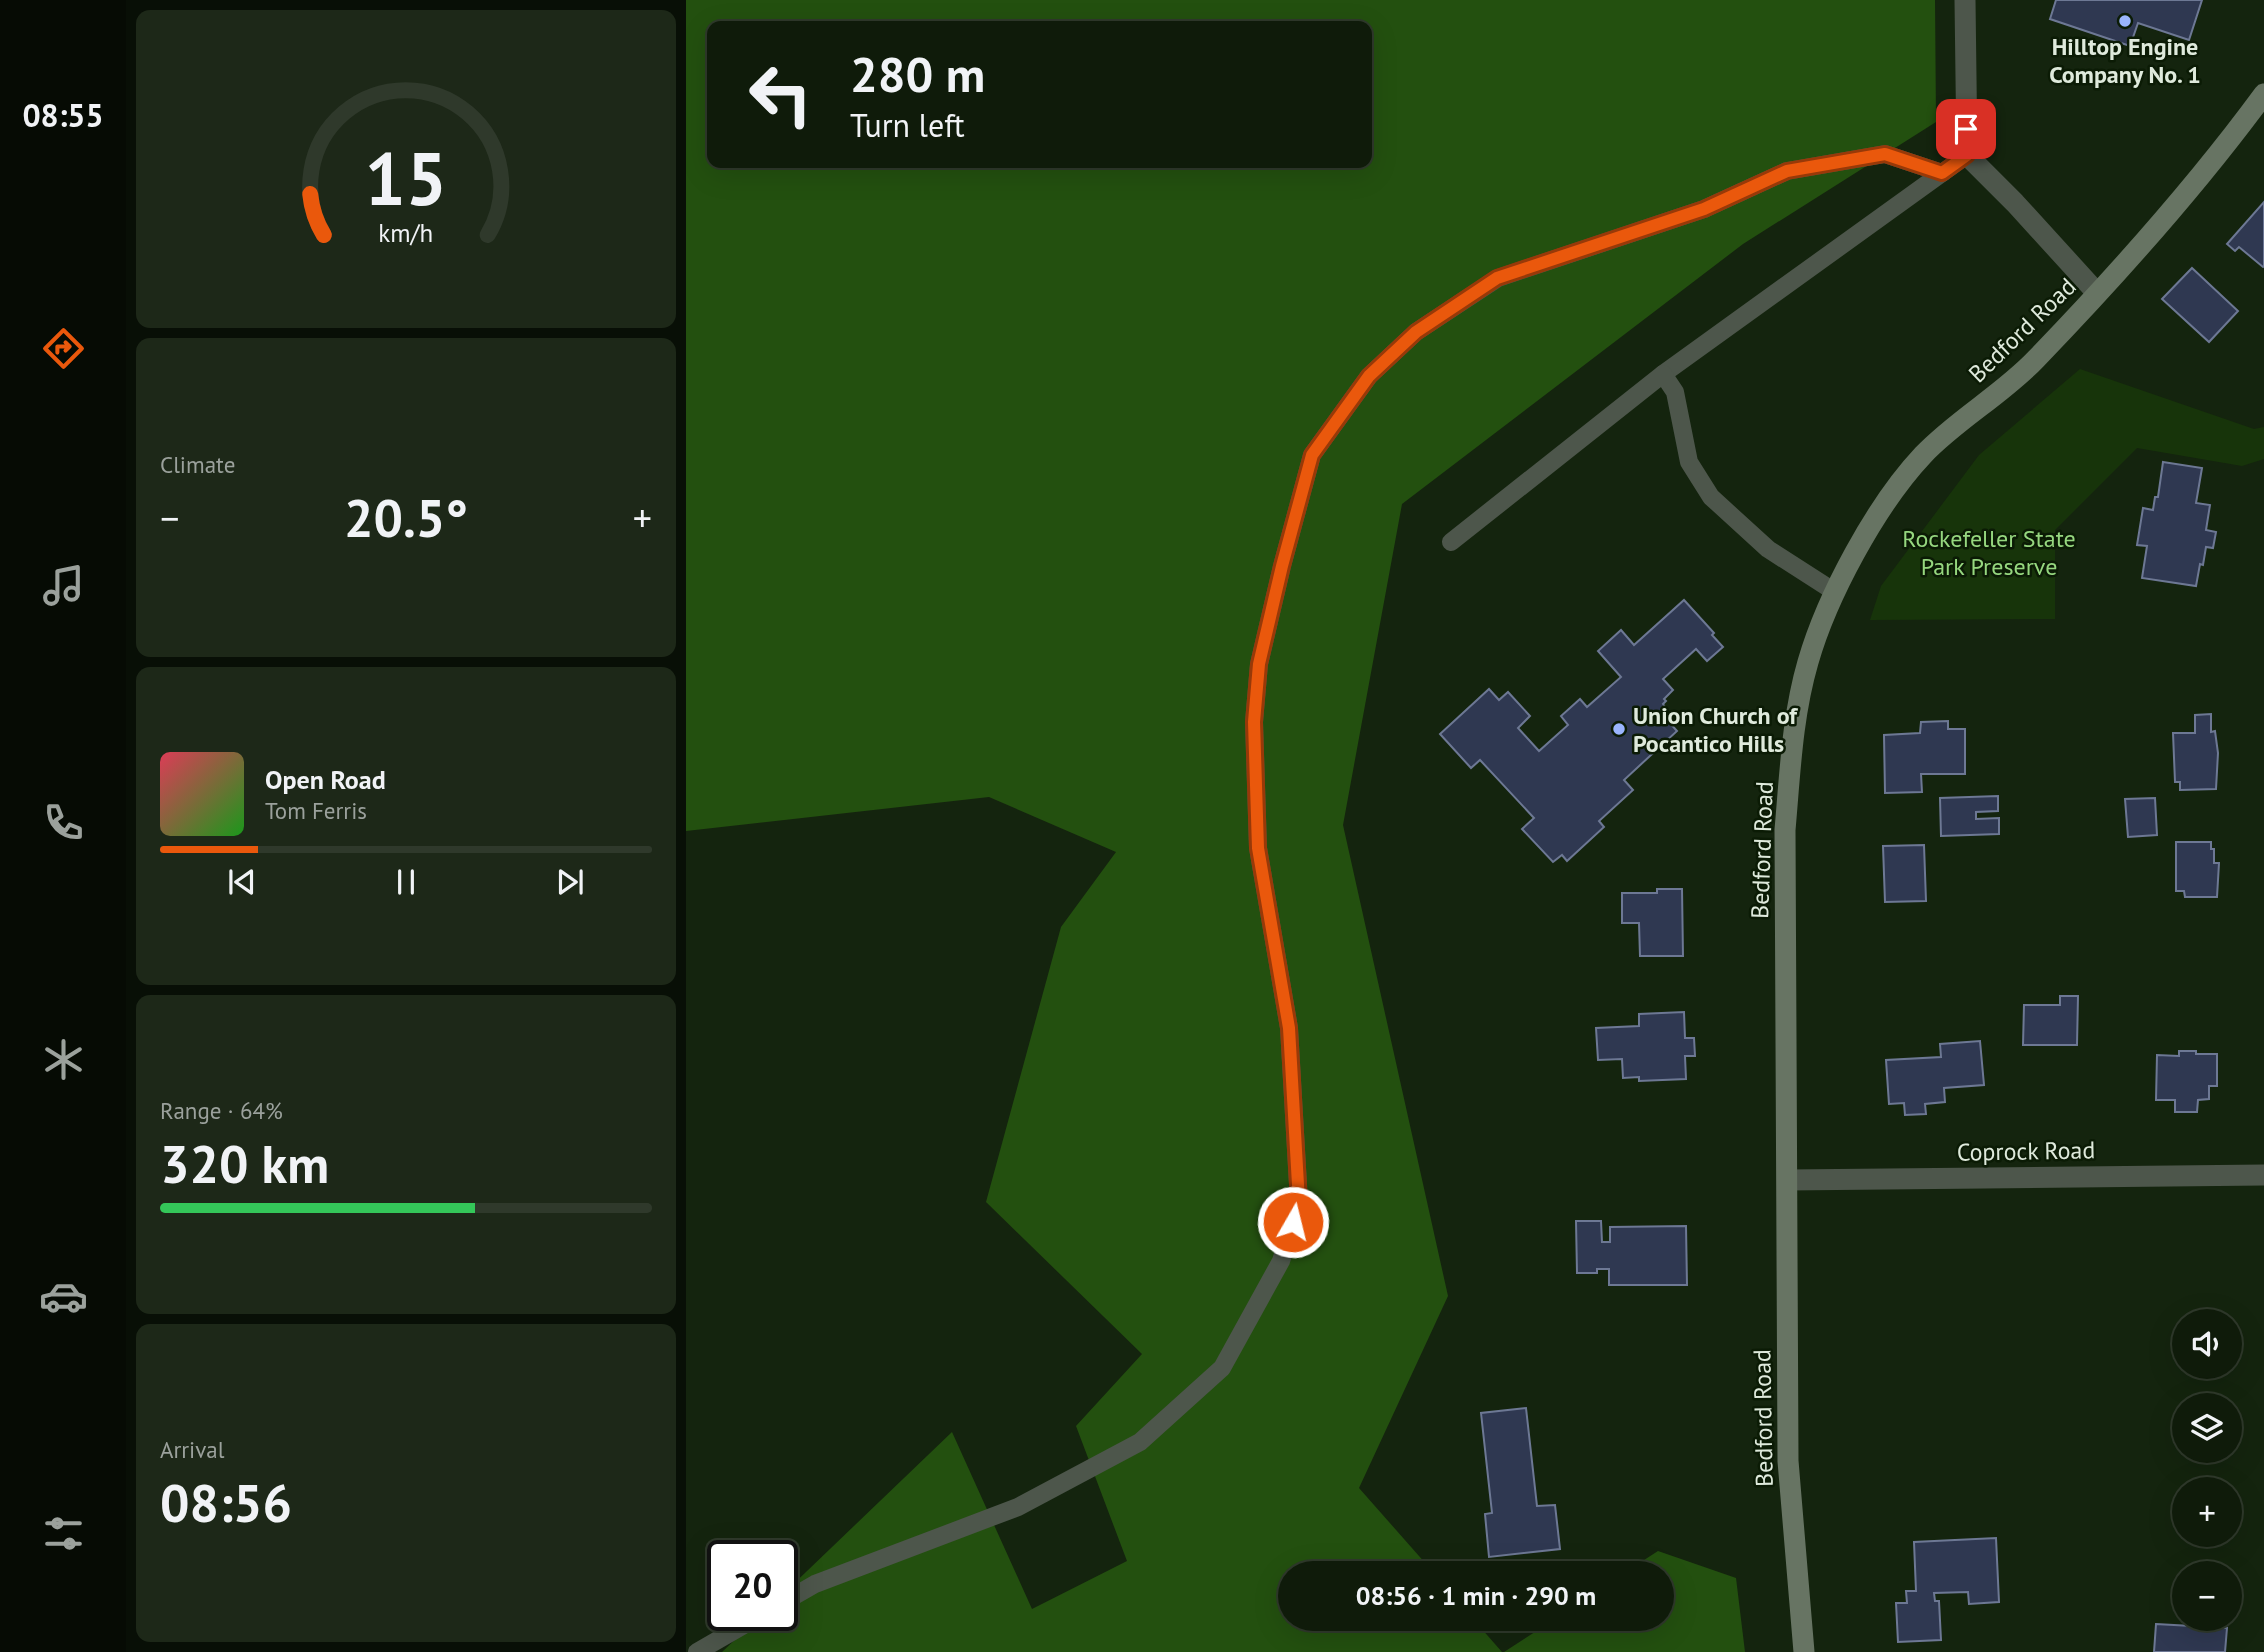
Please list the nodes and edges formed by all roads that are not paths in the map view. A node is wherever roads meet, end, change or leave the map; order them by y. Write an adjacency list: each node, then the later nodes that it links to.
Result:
1 (1965, 0): 3 (street)
2 (2264, 94): 5 (main road, Bedford Road)
3 (1967, 155): 4 (lane); 5 (street)
4 (1942, 173): 6 (lane); 11 (lane)
5 (2097, 293): 8 (main road, Bedford Road)
6 (1663, 374): 7 (lane); 8 (lane)
7 (1451, 542)
8 (1835, 592): 10 (main road, Bedford Road)
9 (2264, 1175): 10 (street, Coprock Road)
10 (1788, 1180): 15 (main road, Bedford Road)
11 (798, 1594)
12 (733, 1631): 13 (lane)
13 (696, 1652)
14 (1793, 1652): 15 (lane)
15 (1804, 1652)

